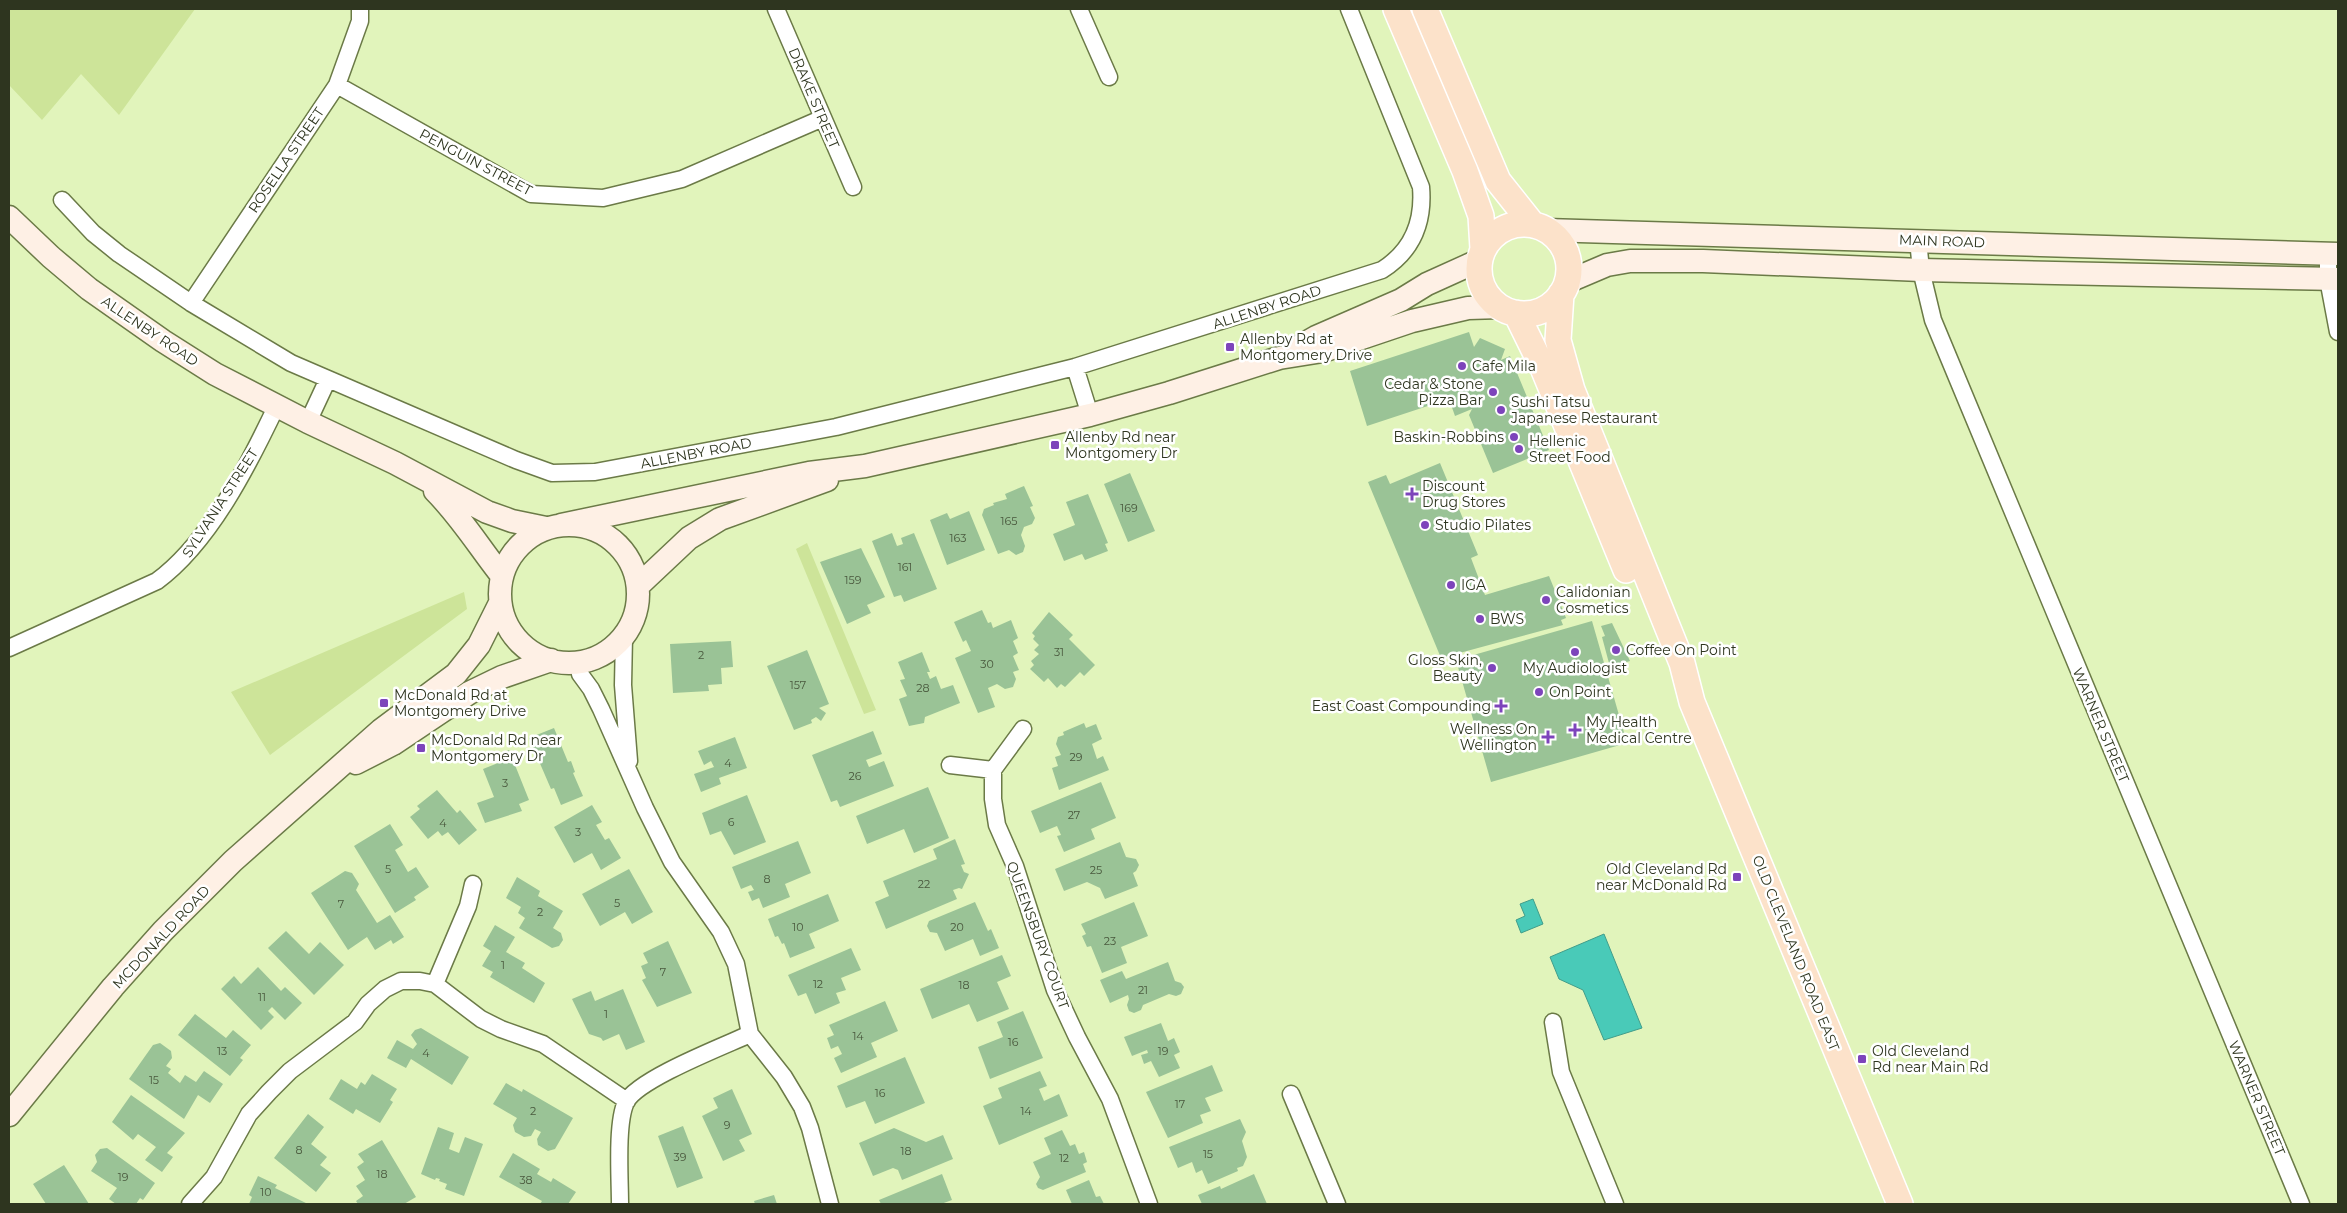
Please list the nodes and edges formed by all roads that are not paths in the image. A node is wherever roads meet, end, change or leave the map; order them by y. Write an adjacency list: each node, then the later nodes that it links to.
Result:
1 (360, 9): 8 (street, ROSELLA STREET)
2 (776, 9): 9 (street, DRAKE STREET)
3 (1079, 9): 7 (street)
4 (1349, 9): 24 (street, ALLENBY ROAD)
5 (1396, 9): 15 (main road)
6 (1425, 9): 13 (main road)
7 (1108, 77)
8 (336, 85): 9 (street, PENGUIN STREET); 20 (street, ROSELLA STREET)
9 (822, 118): 10 (street, DRAKE STREET)
10 (853, 187)
11 (62, 200): 20 (street, ALLENBY ROAD)
12 (9, 216): 26 (main road, ALLENBY ROAD)
13 (1539, 227): 14 (main road, MAIN ROAD); 15 (main road); 19 (main road)
14 (1918, 240): 16 (main road, MAIN ROAD); 17 (street, WARNER STREET)
15 (1481, 254): 21 (main road); 23 (main road, ALLENBY ROAD)
16 (2333, 254): 18 (street)
17 (1921, 270): 18 (main road); 19 (main road); 59 (street, WARNER STREET)
18 (2333, 279): 22 (street)
19 (1564, 288): 21 (main road); 39 (main road, OLD CLEVELAND ROAD EAST)
20 (192, 303): 25 (street, ALLENBY ROAD)
21 (1508, 310): 23 (main road, ALLENBY ROAD); 39 (main road, OLD CLEVELAND ROAD EAST)
22 (2338, 332)
23 (1279, 358): 27 (main road, ALLENBY ROAD)
24 (1075, 368): 25 (street, ALLENBY ROAD); 27 (street)
25 (328, 379): 28 (street)
26 (277, 405): 28 (main road, ALLENBY ROAD); 36 (street, SYLVANIA STREET)
27 (1090, 414): 29 (main road, ALLENBY ROAD)
28 (308, 422): 30 (main road, ALLENBY ROAD)
29 (865, 466): 31 (main road, ALLENBY ROAD); 33 (main road, ALLENBY ROAD)
30 (422, 478): 31 (main road, ALLENBY ROAD); 32 (main road, ALLENBY ROAD)
31 (553, 526): 32 (main road); 33 (main road)
32 (502, 576): 34 (main road)
33 (638, 586): 35 (main road)
34 (500, 602): 37 (main road); 44 (main road, MCDONALD ROAD)
35 (624, 636): 38 (main road); 43 (street)
36 (9, 648)
37 (551, 660): 38 (main road); 44 (main road, MCDONALD ROAD)
38 (578, 662): 43 (street)
39 (1692, 702): 58 (main road, OLD CLEVELAND ROAD EAST)
40 (1023, 730): 42 (street)
41 (950, 765): 42 (street)
42 (994, 770): 55 (street, QUEENSBURY COURT)
43 (630, 774): 48 (street)
44 (331, 776): 51 (main road, MCDONALD ROAD)
45 (473, 884): 46 (street)
46 (435, 984): 50 (street); 52 (street)
47 (1553, 1022): 57 (street)
48 (750, 1034): 50 (street); 54 (street)
49 (1291, 1094): 56 (street)
50 (627, 1100): 53 (street)
51 (9, 1115)
52 (190, 1204)
53 (620, 1204)
54 (830, 1204)
55 (1149, 1204)
56 (1337, 1204)
57 (1615, 1204)
58 (1900, 1204)
59 (2301, 1204)

